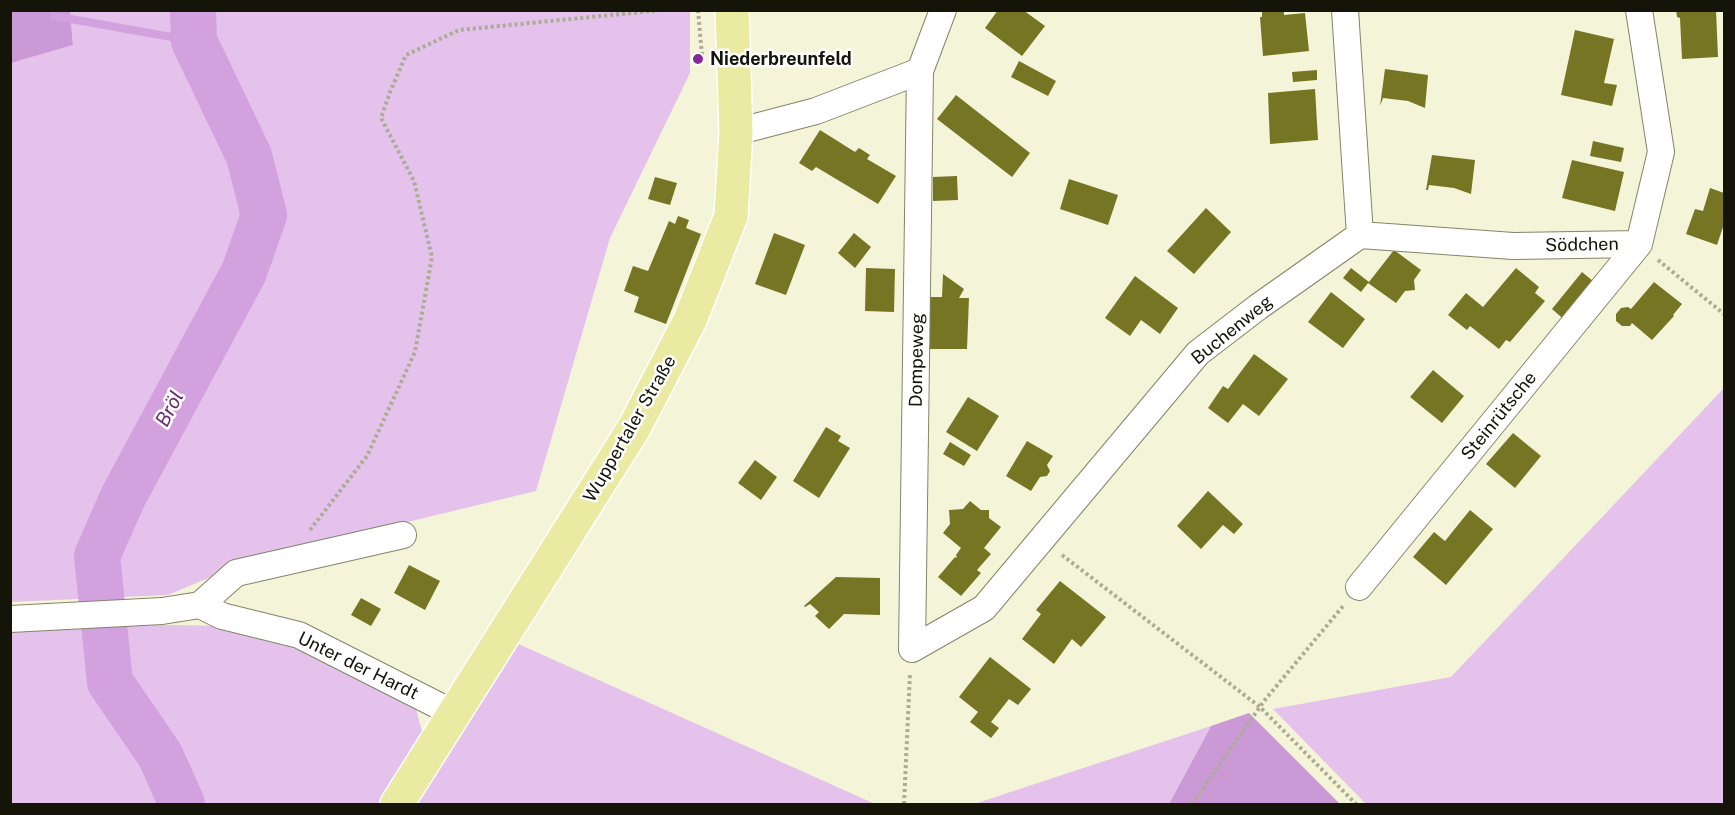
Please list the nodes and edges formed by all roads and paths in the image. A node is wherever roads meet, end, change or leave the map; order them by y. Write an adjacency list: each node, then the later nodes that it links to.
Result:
1 (663, 10): 13 (path)
2 (732, 10): 7 (main road, Wuppertaler Straße)
3 (943, 10): 6 (street, Dompeweg)
4 (1345, 10): 8 (street)
5 (1639, 10): 9 (street, Södchen)
6 (920, 71): 7 (street); 17 (street, Dompeweg)
7 (736, 132): 19 (main road, Wuppertaler Straße)
8 (1360, 235): 9 (street, Södchen); 12 (street, Buchenweg)
9 (1639, 244): 10 (path); 14 (street, Steinrütsche)
10 (1725, 314)
11 (404, 535): 13 (street)
12 (1042, 539): 17 (street, Buchenweg); 18 (path)
13 (286, 561): 15 (street)
14 (1359, 587): 18 (path)
15 (200, 605): 16 (street); 19 (street, Unter der Hardt)
16 (12, 618)
17 (912, 649): 21 (path)
18 (1260, 707): 22 (path); 23 (path)
19 (455, 714): 20 (main road, Wuppertaler Straße)
20 (397, 804)
21 (904, 804)
22 (1192, 804)
23 (1356, 804)

